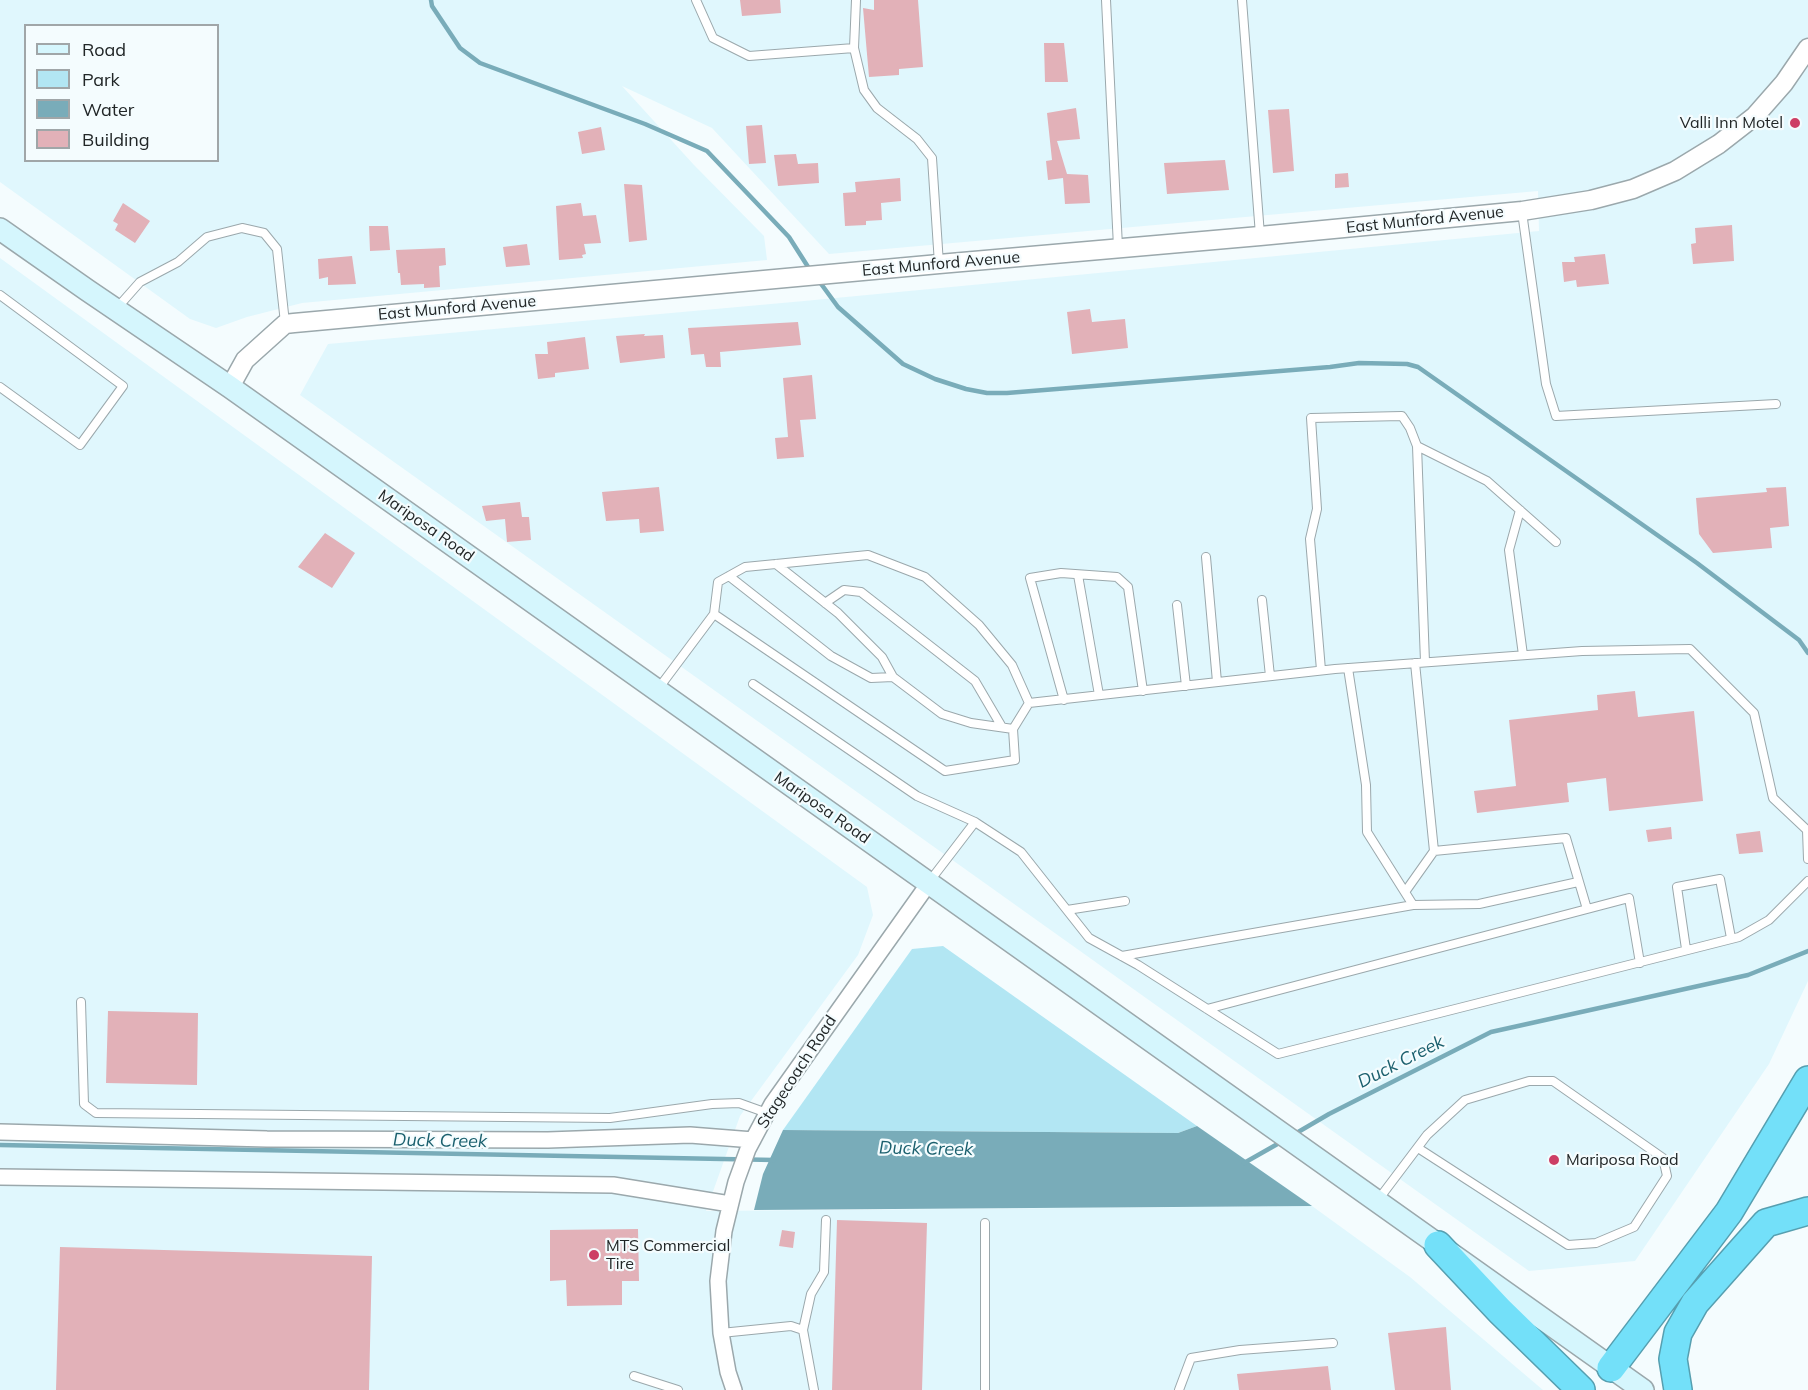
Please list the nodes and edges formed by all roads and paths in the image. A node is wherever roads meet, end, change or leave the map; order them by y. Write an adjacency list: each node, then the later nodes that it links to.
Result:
1 (696, 0): 5 (lane)
2 (856, 0): 5 (lane)
3 (1107, 0): 10 (lane)
4 (1242, 0): 9 (lane)
5 (854, 48): 11 (lane)
6 (1808, 48): 7 (street, East Munford Avenue)
7 (1522, 211): 9 (street, East Munford Avenue); 17 (lane)
8 (0, 229): 13 (main road, Mariposa Road)
9 (1260, 236): 10 (street, East Munford Avenue)
10 (1118, 249): 11 (street, East Munford Avenue)
11 (939, 264): 14 (street, East Munford Avenue)
12 (0, 295): 15 (lane)
13 (115, 310): 14 (lane); 16 (main road, Mariposa Road)
14 (285, 324): 16 (street)
15 (0, 387)
16 (230, 387): 39 (main road, Mariposa Road)
17 (1776, 404)
18 (1417, 446): 19 (lane); 30 (lane); 33 (lane)
19 (1520, 510): 20 (lane); 29 (lane)
20 (1556, 542)
21 (1206, 557): 36 (lane)
22 (776, 564): 24 (lane); 26 (lane); 43 (lane)
23 (1078, 574): 40 (lane); 41 (lane); 42 (lane)
24 (729, 576): 28 (lane); 35 (lane)
25 (1262, 600): 34 (lane)
26 (825, 603): 35 (lane); 44 (lane)
27 (1177, 605): 38 (lane)
28 (714, 614): 39 (lane); 45 (lane)
29 (1523, 655): 30 (lane); 48 (lane)
30 (1425, 662): 31 (lane)
31 (1415, 663): 32 (lane); 47 (lane)
32 (1348, 668): 33 (lane); 52 (lane)
33 (1321, 670): 34 (lane)
34 (1270, 676): 36 (lane)
35 (893, 677): 44 (lane)
36 (1217, 682): 38 (lane)
37 (753, 684): 46 (lane)
38 (1186, 686): 40 (lane)
39 (657, 690): 51 (main road, Mariposa Road)
40 (1143, 691): 41 (lane)
41 (1099, 695): 42 (lane)
42 (1064, 700): 43 (lane)
43 (1029, 703): 45 (lane)
44 (1002, 727): 45 (lane)
45 (1013, 729)
46 (975, 822): 51 (lane); 56 (lane)
47 (1434, 851): 50 (lane); 52 (lane)
48 (1808, 859)
49 (1808, 881): 57 (lane)
50 (1578, 882): 54 (lane); 55 (lane)
51 (929, 883): 64 (street, Stagecoach Road); 69 (main road, Mariposa Road)
52 (1405, 892): 54 (lane)
53 (1125, 901): 56 (lane)
54 (1413, 905): 59 (lane)
55 (1587, 909): 60 (lane); 62 (lane)
56 (1067, 910): 59 (lane)
57 (1731, 938): 58 (lane); 58 (lane)
58 (1686, 949): 60 (lane)
59 (1121, 956): 62 (lane)
60 (1640, 963): 62 (lane)
61 (81, 1002): 64 (lane)
62 (1207, 1009)
63 (1808, 1080): 78 (highway)
64 (767, 1113): 66 (street, Stagecoach Road)
65 (0, 1132): 66 (street)
66 (753, 1140): 70 (street, Stagecoach Road)
67 (1418, 1148): 67 (lane); 69 (lane)
68 (0, 1177): 70 (street)
69 (1377, 1202): 74 (main road, Mariposa Road)
70 (730, 1204): 76 (street, Stagecoach Road)
71 (1808, 1211): 87 (highway)
72 (826, 1220): 75 (lane)
73 (985, 1223): 83 (lane)
74 (1438, 1245): 78 (main road, Mariposa Road); 85 (highway)
75 (803, 1330): 76 (lane); 82 (lane)
76 (721, 1333): 81 (street, Stagecoach Road)
77 (1333, 1343): 84 (lane)
78 (1611, 1368): 86 (main road, Mariposa Road)
79 (634, 1376): 80 (lane)
80 (678, 1390)
81 (734, 1390)
82 (814, 1390)
83 (985, 1390)
84 (1179, 1390)
85 (1581, 1390)
86 (1642, 1390)
87 (1678, 1390)

